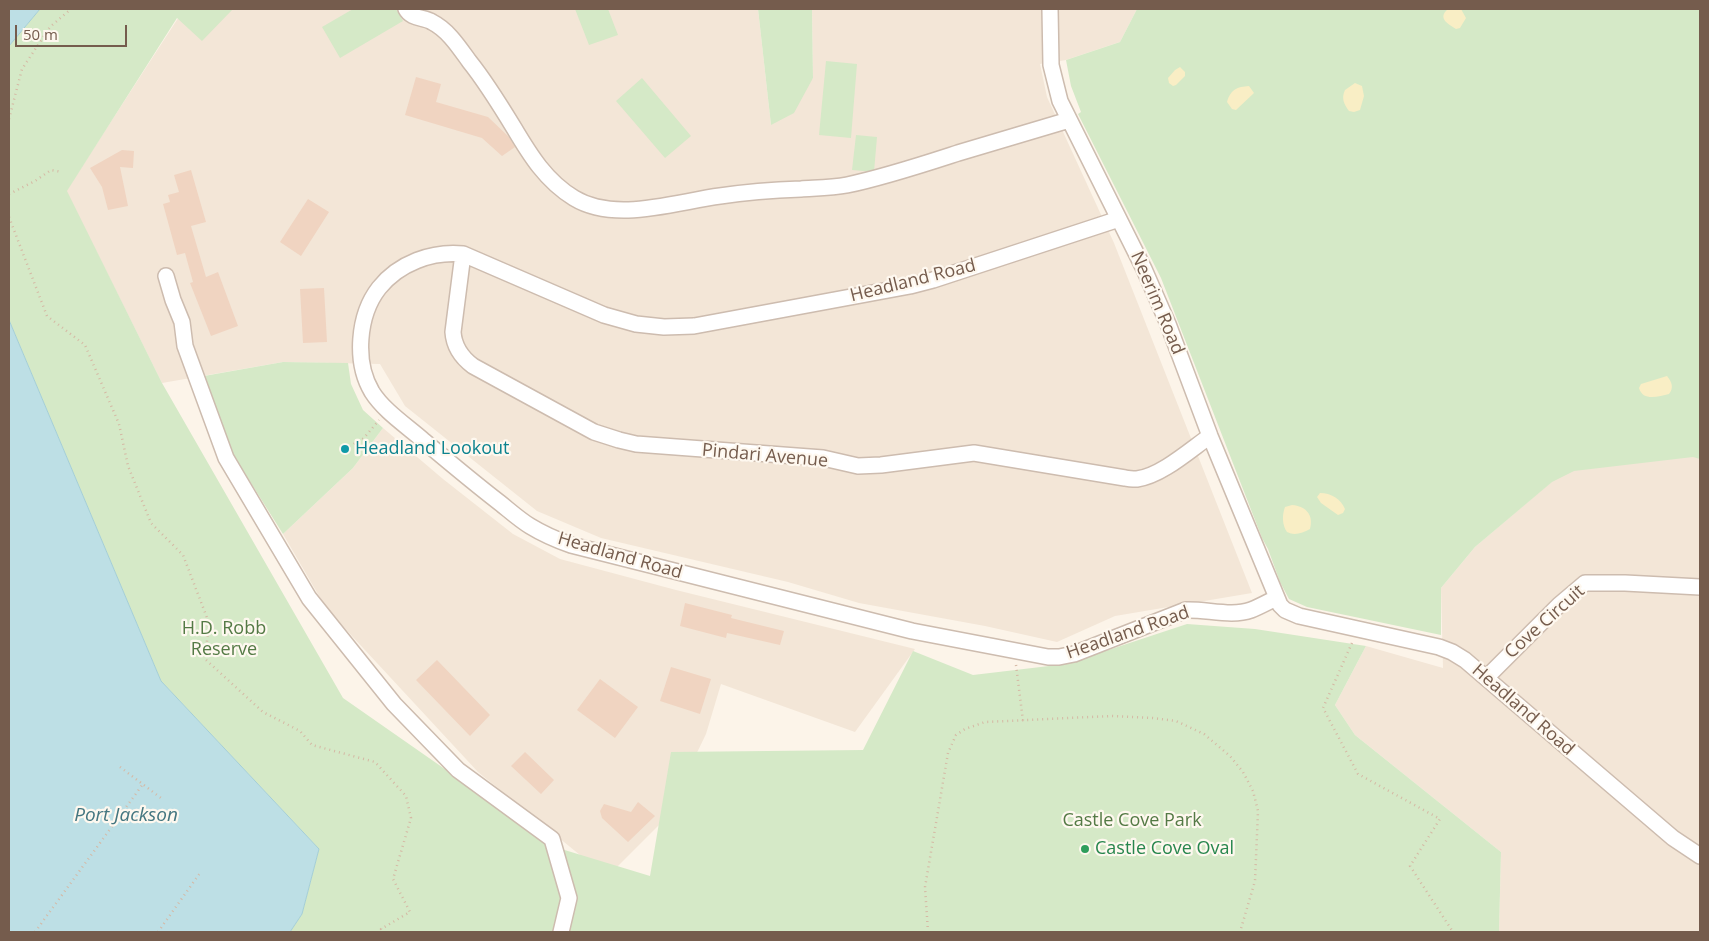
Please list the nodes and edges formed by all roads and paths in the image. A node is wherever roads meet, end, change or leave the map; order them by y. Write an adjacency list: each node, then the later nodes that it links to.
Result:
1 (71, 9): 4 (path)
2 (406, 9): 5 (street)
3 (1050, 9): 5 (street, Neerim Road)
4 (9, 119)
5 (1069, 120): 9 (street, Neerim Road)
6 (62, 172): 7 (path)
7 (9, 194)
8 (9, 218): 28 (path)
9 (1119, 220): 10 (street, Headland Road); 13 (street, Neerim Road)
10 (463, 254): 12 (street, Headland Road); 13 (street, Pindari Avenue)
11 (166, 276): 29 (street)
12 (388, 410): 14 (path); 18 (street, Headland Road)
13 (1210, 436): 16 (street, Neerim Road)
14 (346, 449)
15 (1700, 587): 19 (street, Cove Circuit)
16 (1276, 598): 18 (street, Headland Road); 19 (street, Headland Road)
17 (1352, 642): 32 (path)
18 (1017, 651): 20 (path)
19 (1486, 678): 24 (street, Headland Road)
20 (1023, 721): 30 (path); 31 (path)
21 (120, 767): 22 (path)
22 (143, 784): 23 (path); 26 (path)
23 (162, 798)
24 (1700, 856)
25 (200, 873): 27 (path)
26 (35, 932)
27 (158, 932)
28 (383, 932)
29 (561, 932)
30 (928, 932)
31 (1240, 932)
32 (1453, 932)

